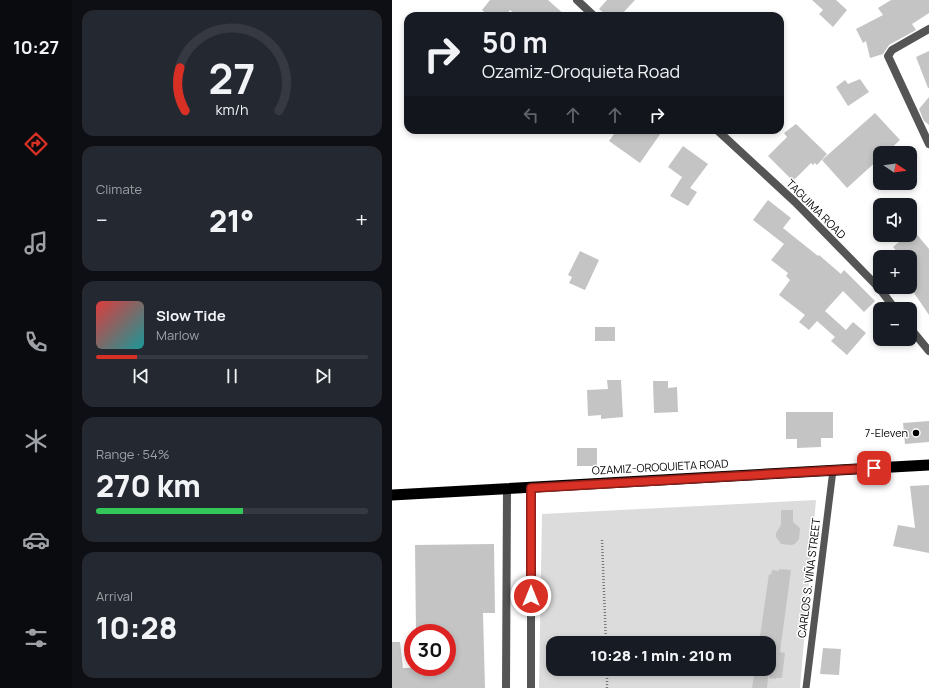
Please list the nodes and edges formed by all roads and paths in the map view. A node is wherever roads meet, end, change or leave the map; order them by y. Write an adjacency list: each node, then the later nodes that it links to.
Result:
1 (577, 0): 2 (street)
2 (590, 12)
3 (929, 29): 5 (street)
4 (721, 134): 6 (street, TAGUIMA ROAD)
5 (929, 144)
6 (890, 302)
7 (917, 336): 8 (street)
8 (929, 351)
9 (929, 465): 10 (highway, OZAMIZ-OROQUIETA ROAD)
10 (833, 470): 11 (highway, OZAMIZ-OROQUIETA ROAD); 20 (lane, CARLOS S. VIÑA STREET)
11 (531, 488): 12 (highway, OZAMIZ-OROQUIETA ROAD); 18 (street)
12 (507, 489): 13 (highway, OZAMIZ-OROQUIETA ROAD); 17 (street)
13 (392, 496)
14 (602, 540): 15 (path)
15 (606, 636)
16 (606, 676): 19 (path)
17 (506, 688)
18 (531, 688)
19 (607, 688)
20 (806, 688)

